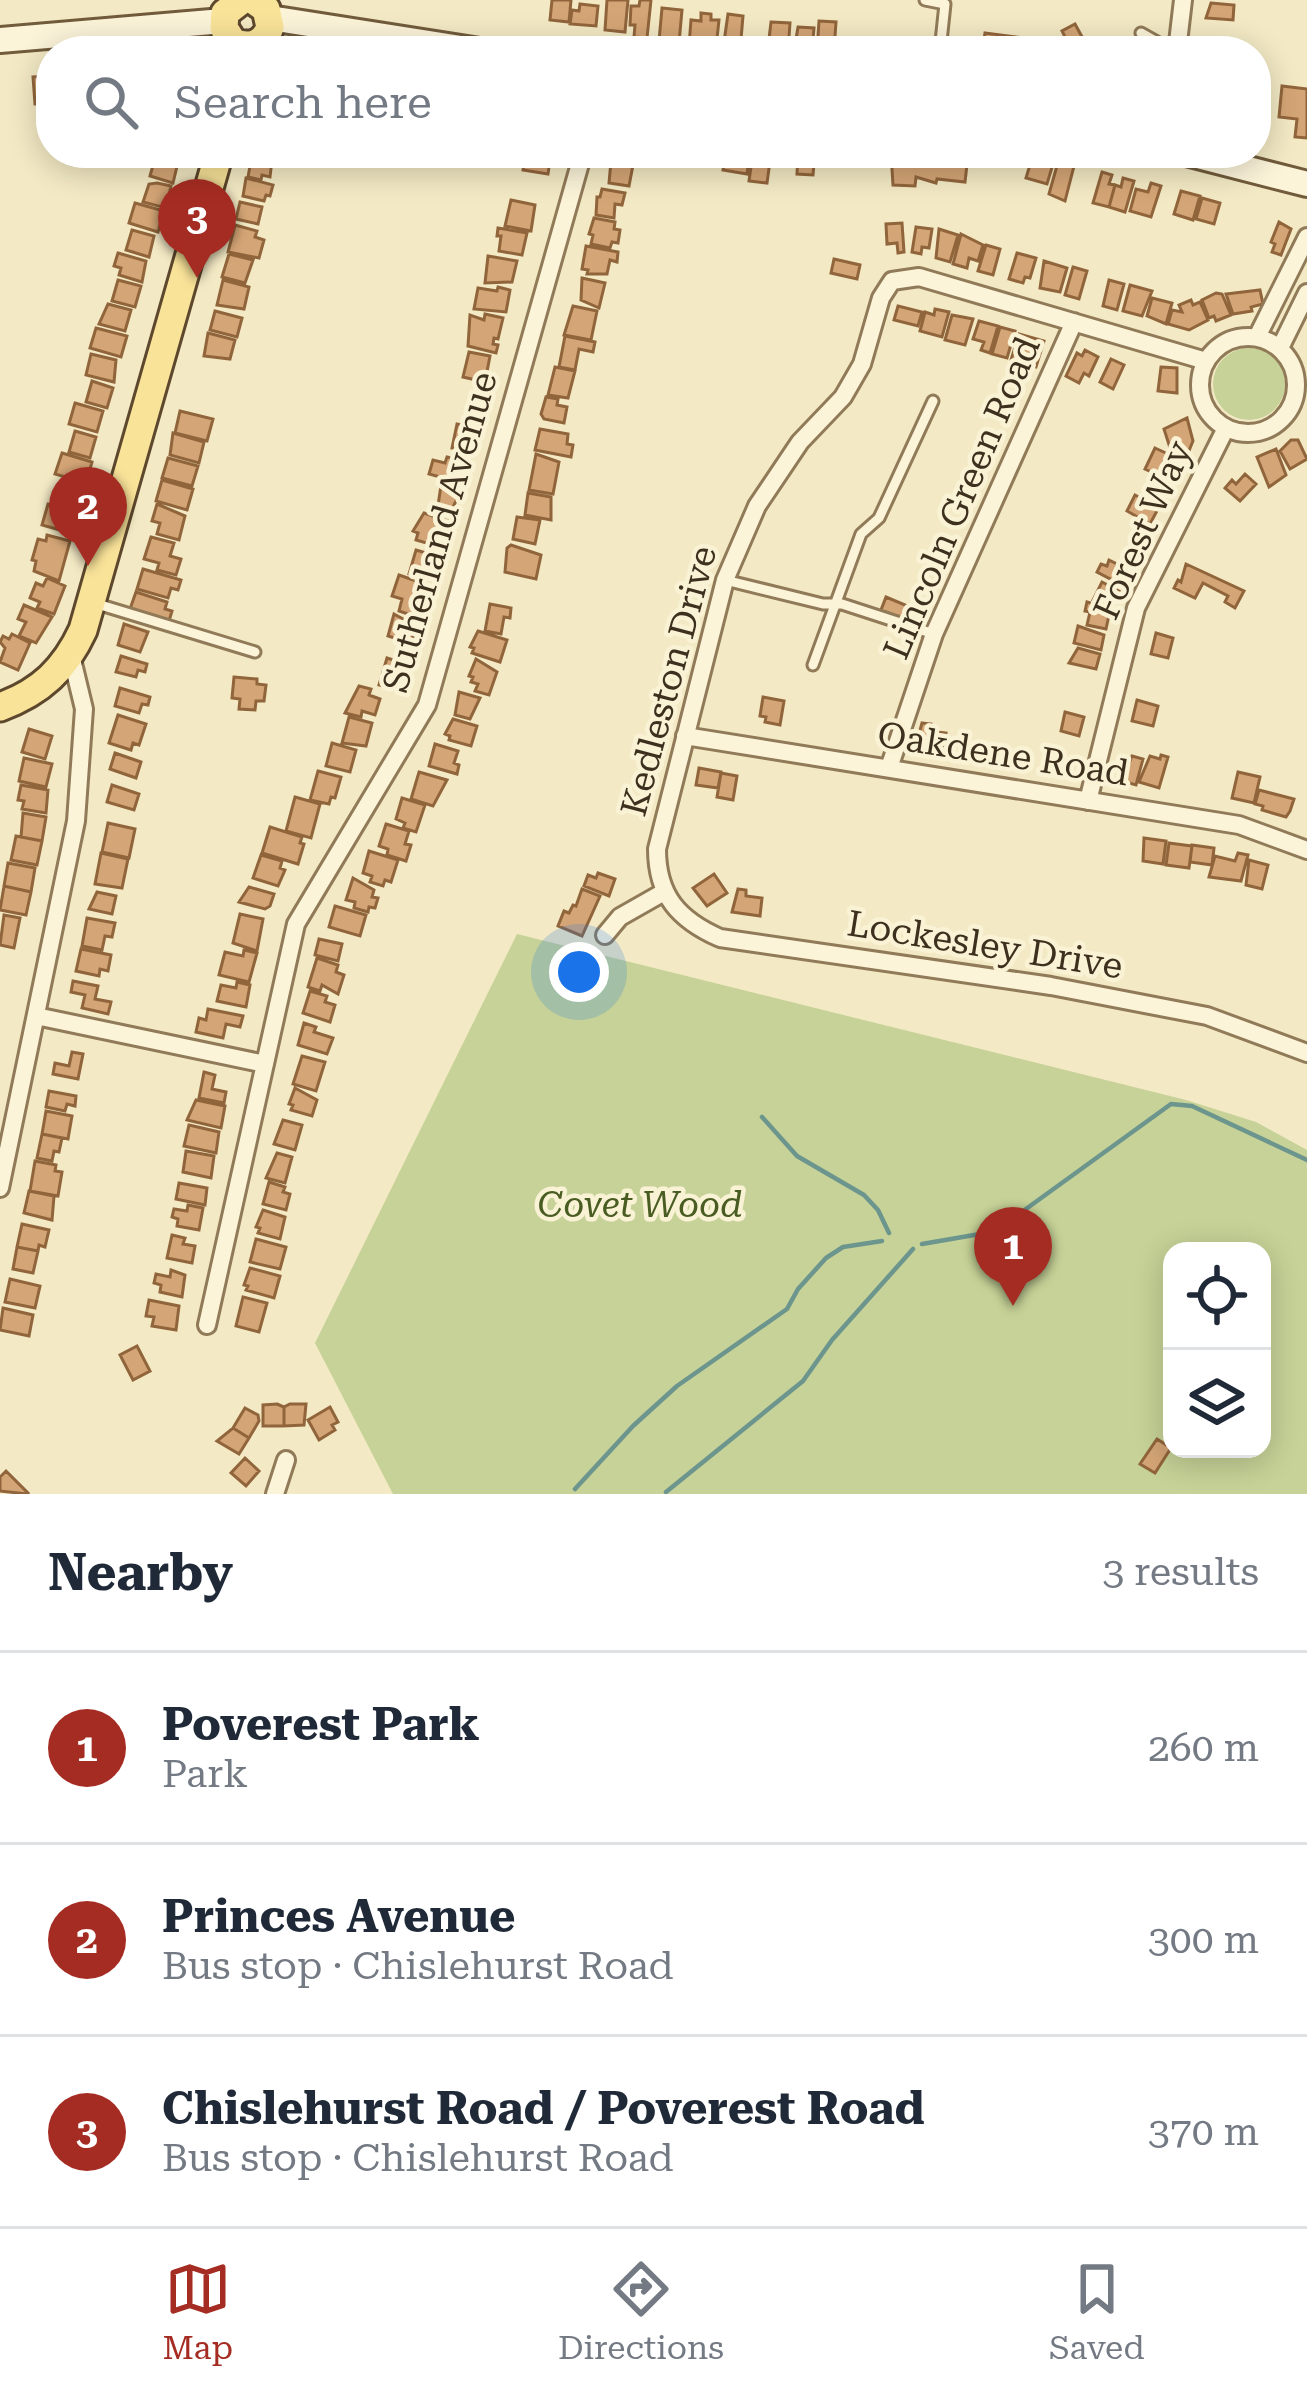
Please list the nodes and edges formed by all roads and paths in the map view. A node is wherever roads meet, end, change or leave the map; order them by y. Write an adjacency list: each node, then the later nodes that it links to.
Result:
1 (926, 0): 7 (lane)
2 (1183, 0): 9 (street)
3 (261, 9): 6 (street)
4 (233, 10): 10 (street)
5 (1142, 32): 8 (lane)
6 (402, 36)
7 (942, 36)
8 (1149, 36)
9 (1177, 36)
10 (0, 40)
11 (215, 168): 25 (main road)
12 (579, 168): 40 (street, Sutherland Avenue)
13 (1245, 168): 14 (street)
14 (1307, 184)
15 (1307, 237): 18 (street)
16 (1307, 293): 19 (street)
17 (1074, 322): 20 (street, Kedleston Drive); 24 (street, Kedleston Drive); 27 (street, Lincoln Green Road)
18 (1257, 337): 19 (street); 20 (street)
19 (1280, 348): 21 (street, Forest Way)
20 (1206, 361): 23 (street, Forest Way)
21 (1302, 392): 23 (street, Forest Way)
22 (934, 401): 26 (lane)
23 (1226, 428): 34 (street, Forest Way)
24 (725, 580): 26 (lane); 32 (street, Kedleston Drive)
25 (93, 602): 28 (lane); 29 (main road)
26 (833, 604): 27 (lane); 30 (lane)
27 (934, 634): 33 (street, Lincoln Green Road)
28 (256, 652)
29 (71, 655): 31 (main road); 38 (street)
30 (813, 665)
31 (0, 707)
32 (686, 736): 33 (street, Oakdene Road); 36 (street, Kedleston Drive)
33 (889, 768): 34 (street, Oakdene Road)
34 (1088, 801): 35 (street, Oakdene Road)
35 (1307, 850)
36 (664, 892): 37 (street); 39 (street, Lockesley Drive)
37 (605, 935)
38 (36, 1016): 40 (street); 41 (street)
39 (1307, 1053)
40 (265, 1064): 42 (street, Sutherland Avenue)
41 (0, 1188)
42 (207, 1325)
43 (286, 1460): 44 (street)
44 (274, 1494)

